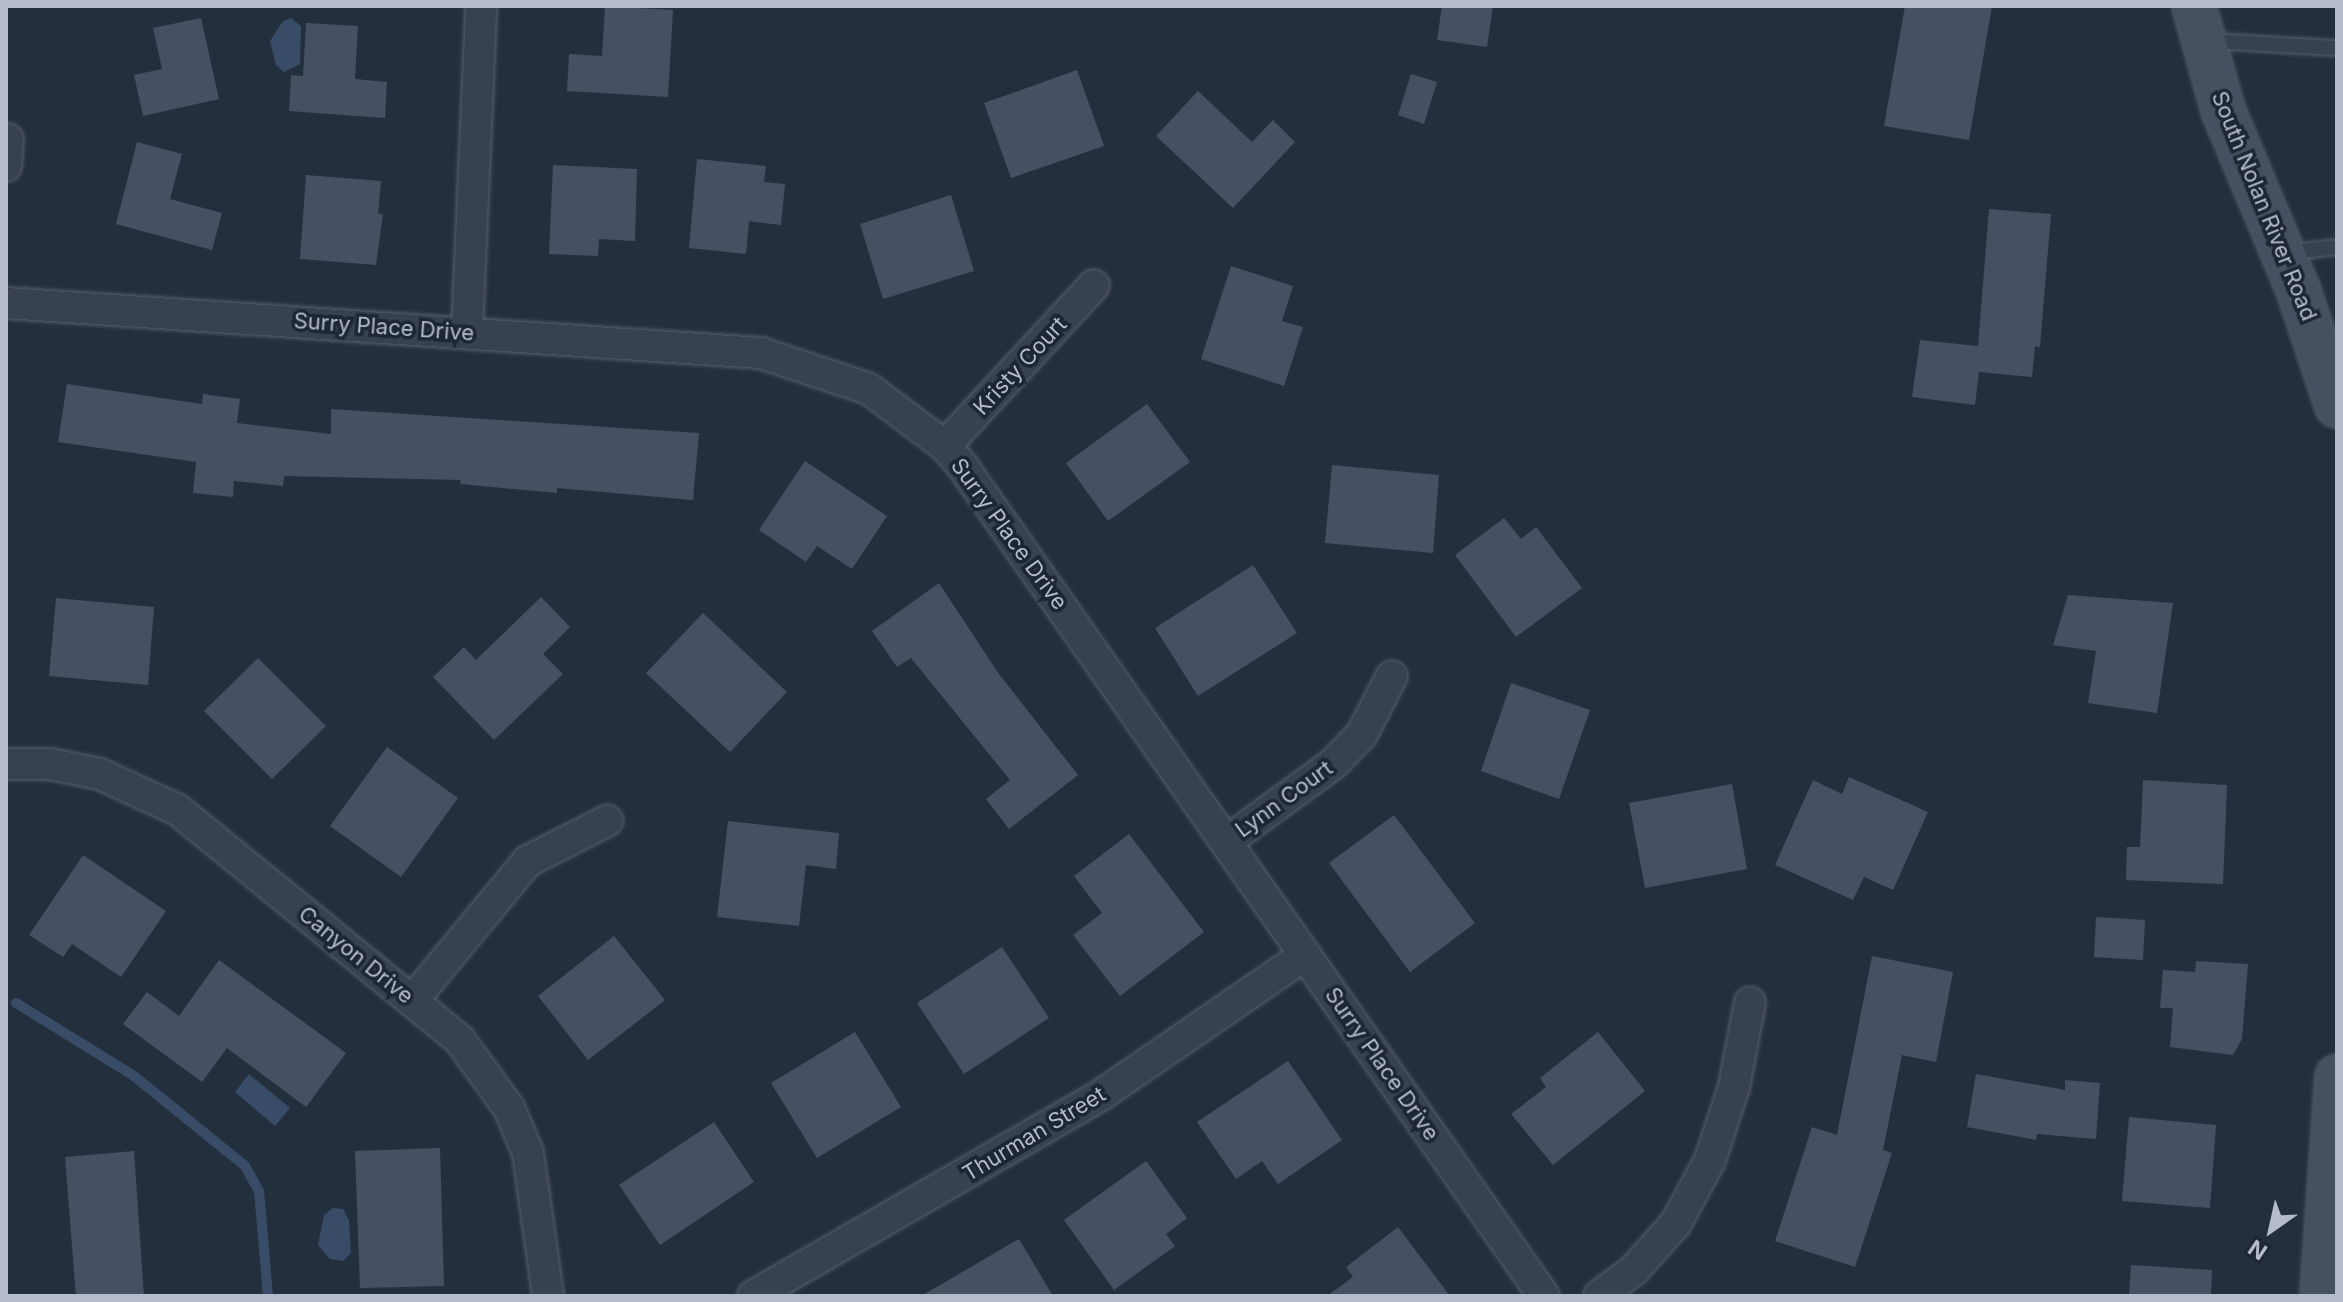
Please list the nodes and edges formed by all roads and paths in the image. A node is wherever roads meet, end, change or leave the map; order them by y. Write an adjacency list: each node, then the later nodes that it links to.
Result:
1 (481, 6): 8 (street)
2 (2198, 23): 3 (lane); 5 (main road, South Nolan River Road)
3 (2337, 48)
4 (2337, 247): 5 (lane)
5 (2283, 253): 9 (main road, South Nolan River Road)
6 (1094, 285): 10 (street, Kristy Court)
7 (6, 303): 8 (street, Surry Place Drive)
8 (467, 332): 10 (street, Surry Place Drive)
9 (2337, 406)
10 (945, 446): 14 (street, Surry Place Drive)
11 (1392, 676): 14 (street, Lynn Court)
12 (6, 764): 16 (street, Canyon Drive)
13 (607, 821): 16 (street)
14 (1226, 842): 15 (street, Surry Place Drive)
15 (1305, 955): 20 (street, Thurman Street); 21 (street, Surry Place Drive)
16 (412, 1001): 19 (street, Canyon Drive)
17 (1750, 1002): 22 (street)
18 (2337, 1077): 23 (main road)
19 (548, 1296)
20 (753, 1296)
21 (1544, 1296)
22 (1599, 1296)
23 (2322, 1296)

